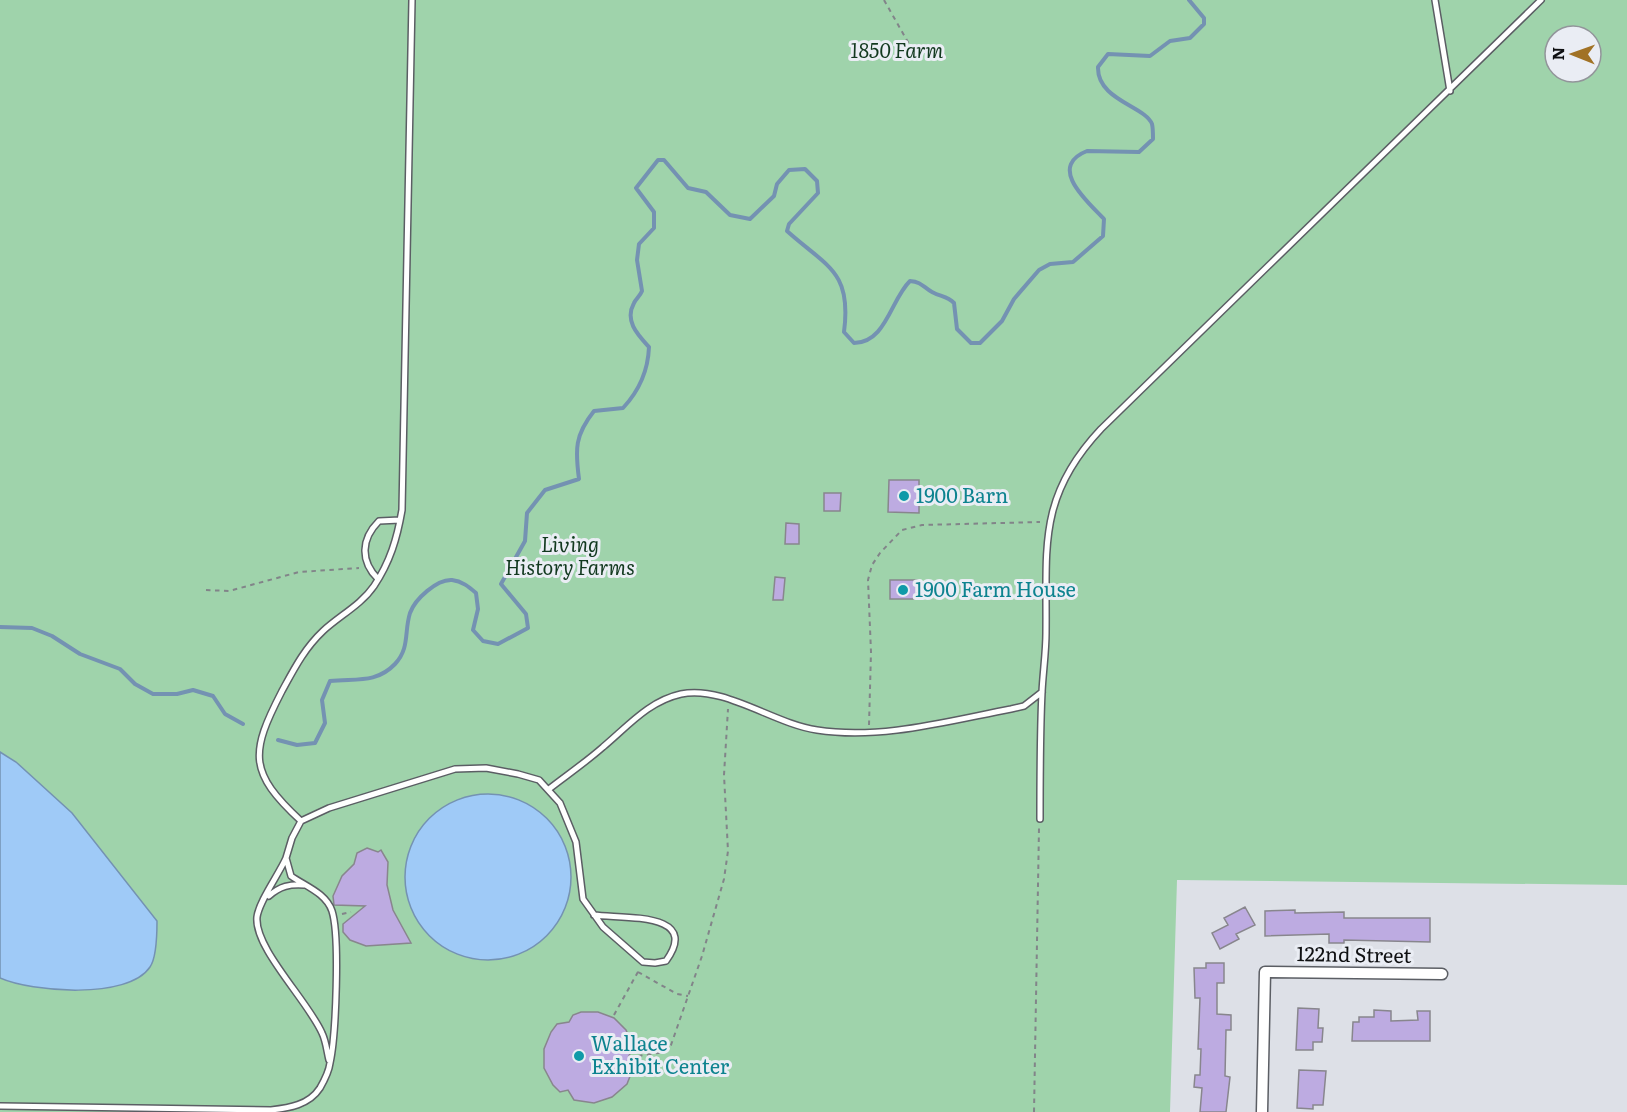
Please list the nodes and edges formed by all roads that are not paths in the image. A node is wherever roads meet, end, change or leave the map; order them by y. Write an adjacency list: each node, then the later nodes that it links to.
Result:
1 (412, 0): 5 (lane)
2 (1435, 0): 4 (lane)
3 (1541, 0): 4 (lane)
4 (1450, 91): 7 (lane)
5 (400, 520): 6 (lane); 6 (lane)
6 (378, 579): 10 (lane)
7 (1042, 692): 8 (lane); 9 (lane)
8 (549, 789): 10 (lane); 14 (lane)
9 (1040, 819)
10 (301, 821): 11 (lane)
11 (286, 858): 12 (lane); 13 (lane)
12 (304, 885): 13 (lane); 16 (lane)
13 (265, 899): 16 (lane)
14 (594, 915): 14 (lane)
15 (1442, 974): 18 (street, 122nd Street)
16 (330, 1065): 17 (lane)
17 (0, 1106)
18 (1262, 1112)

